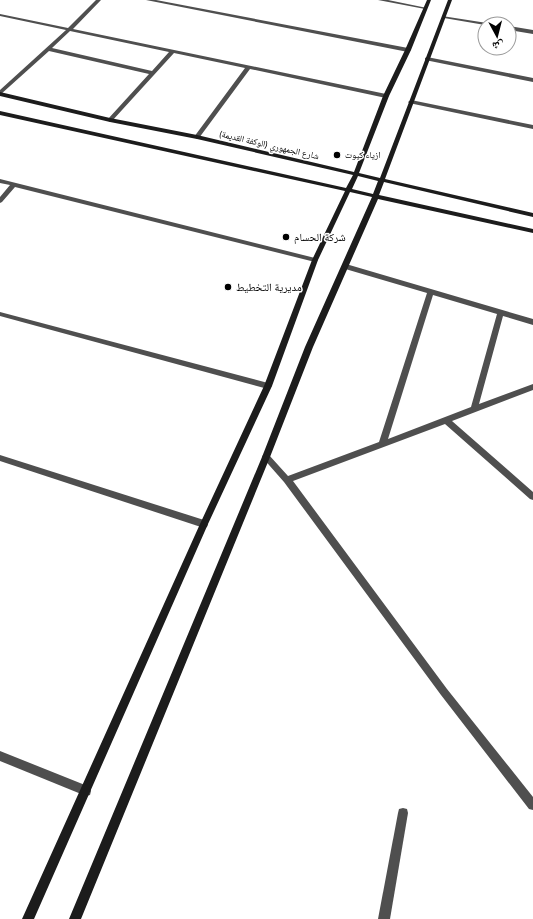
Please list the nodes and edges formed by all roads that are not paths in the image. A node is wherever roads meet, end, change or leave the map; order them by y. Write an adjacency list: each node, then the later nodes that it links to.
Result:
1 (99, 0): 11 (street)
2 (148, 0): 14 (street)
3 (380, 0): 6 (street)
4 (429, 0): 6 (main road)
5 (450, 0): 8 (main road)
6 (425, 8): 14 (main road)
7 (0, 15): 11 (street)
8 (444, 17): 9 (street); 16 (main road)
9 (477, 22)
10 (517, 29): 12 (street)
11 (70, 30): 13 (street); 15 (street)
12 (533, 32)
13 (49, 49): 18 (street); 20 (street)
14 (408, 50): 21 (main road)
15 (173, 51): 17 (street); 18 (street)
16 (427, 59): 19 (street); 22 (main road)
17 (249, 67): 21 (street); 26 (street)
18 (153, 73): 24 (street)
19 (533, 80)
20 (0, 93): 24 (main road, شارع الجمهوري (الوكفة القديمة))
21 (386, 96): 27 (main road)
22 (411, 102): 25 (street); 28 (main road)
23 (0, 112): 31 (main road)
24 (110, 120): 26 (main road, شارع الجمهوري (الوكفة القديمة))
25 (533, 127)
26 (197, 137): 27 (main road, شارع الجمهوري (الوكفة القديمة))
27 (356, 174): 28 (main road, شارع الجمهوري (الوكفة القديمة)); 31 (main road)
28 (381, 179): 32 (main road); 34 (main road, شارع الجمهوري (الوكفة القديمة))
29 (0, 181): 30 (street)
30 (14, 184): 33 (street); 36 (street)
31 (348, 189): 32 (main road); 36 (main road)
32 (376, 195): 35 (main road); 37 (main road)
33 (0, 202)
34 (533, 214)
35 (533, 231)
36 (315, 260): 42 (main road)
37 (344, 266): 38 (street); 47 (main road)
38 (431, 292): 39 (street); 46 (street)
39 (502, 312): 41 (street); 44 (street)
40 (0, 314): 42 (street)
41 (533, 322)
42 (268, 386): 51 (main road)
43 (533, 387): 44 (street)
44 (474, 409): 45 (street)
45 (446, 420): 46 (street); 50 (street)
46 (382, 444): 49 (street)
47 (266, 457): 49 (street); 57 (main road)
48 (0, 458): 51 (street)
49 (287, 480): 54 (street)
50 (533, 497)
51 (204, 524): 53 (main road)
52 (0, 756): 53 (street)
53 (86, 791): 56 (main road)
54 (533, 805)
55 (403, 813): 58 (street)
56 (28, 919)
57 (75, 919)
58 (384, 919)

